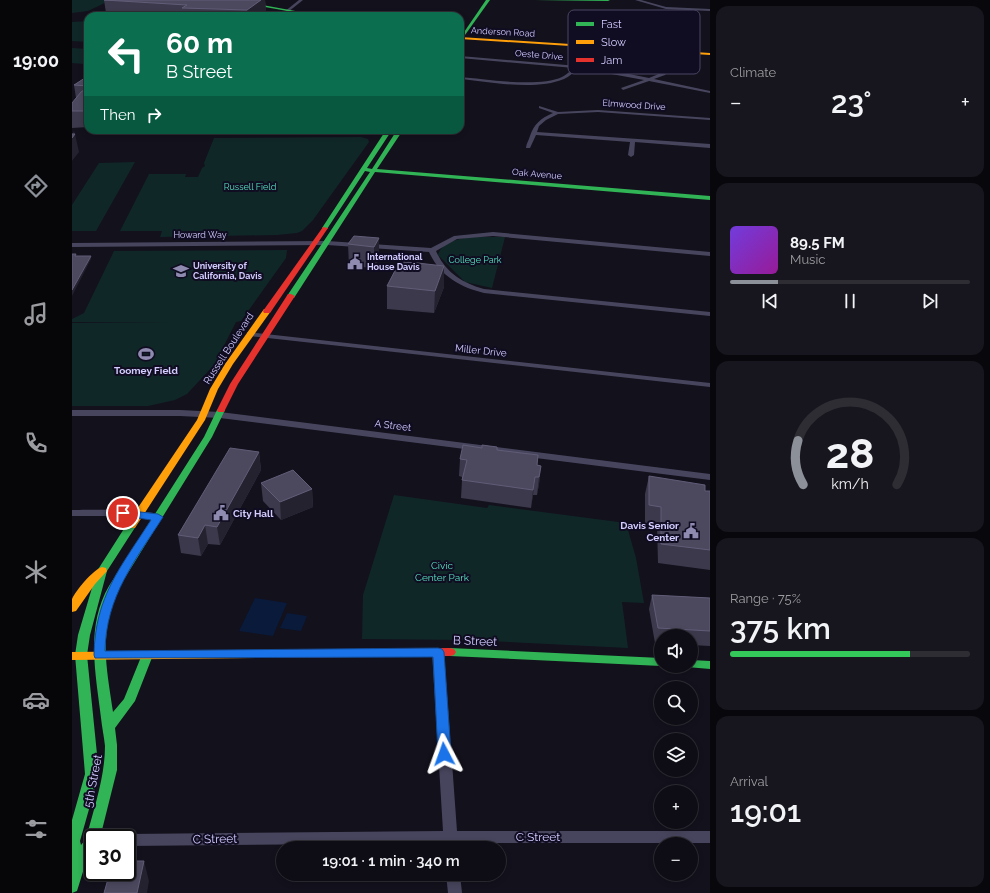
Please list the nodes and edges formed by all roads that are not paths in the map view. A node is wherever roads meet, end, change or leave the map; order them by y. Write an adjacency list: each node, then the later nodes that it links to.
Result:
1 (229, 0): 9 (main road)
2 (247, 0): 9 (main road)
3 (301, 0): 9 (street)
4 (480, 0): 13 (main road)
5 (488, 0): 14 (main road)
6 (537, 0): 7 (main road)
7 (608, 0)
8 (637, 0): 10 (street)
9 (290, 9): 11 (street); 12 (main road)
10 (710, 10)
11 (286, 12)
12 (305, 12)
13 (464, 22)
14 (464, 36)
15 (464, 40): 17 (main road, Anderson Road)
16 (464, 40): 17 (main road, Anderson Road)
17 (540, 44): 18 (main road, Anderson Road)
18 (568, 46)
19 (700, 54): 20 (main road, Anderson Road)
20 (710, 54)
21 (464, 57): 22 (street, Oeste Drive)
22 (568, 66)
23 (568, 74): 26 (street)
24 (617, 74): 27 (street, Oeste Drive)
25 (663, 74): 27 (street)
26 (464, 78)
27 (650, 80): 28 (street); 29 (street, Oeste Drive)
28 (623, 89)
29 (710, 92)
30 (541, 107): 31 (street, Elmwood Drive)
31 (557, 113): 32 (street, Elmwood Drive); 33 (street, Elmwood Drive)
32 (710, 119)
33 (533, 132): 37 (street); 40 (street, Elmwood Drive)
34 (386, 134): 42 (main road, Russell Boulevard)
35 (387, 134): 38 (main road)
36 (397, 134): 38 (main road)
37 (634, 140): 39 (street); 41 (street)
38 (390, 145): 43 (main road)
39 (710, 146)
40 (528, 147)
41 (632, 154)
42 (362, 170): 43 (main road, Oak Avenue); 45 (main road, Russell Boulevard)
43 (373, 171): 44 (main road, Oak Avenue); 46 (main road)
44 (710, 198)
45 (315, 243): 46 (street, Howard Way); 47 (street, Howard Way); 51 (main road, Russell Boulevard)
46 (327, 243): 48 (street); 52 (main road)
47 (72, 245)
48 (432, 250): 49 (street); 50 (street)
49 (710, 254)
50 (710, 314)
51 (250, 334): 52 (street, Miller Drive); 55 (main road, Russell Boulevard)
52 (265, 336): 53 (street, Miller Drive); 56 (main road)
53 (710, 385)
54 (72, 413): 55 (street, A Street)
55 (204, 414): 56 (street, A Street); 59 (main road, Russell Boulevard)
56 (220, 415): 57 (street, A Street); 60 (main road)
57 (710, 477)
58 (72, 513): 59 (street)
59 (139, 514): 60 (street); 61 (main road, Russell Boulevard)
60 (158, 517): 65 (main road)
61 (102, 571): 62 (main road); 64 (main road, Russell Boulevard)
62 (72, 608)
63 (438, 652): 66 (main road, B Street); 67 (main road, B Street); 77 (street)
64 (77, 655): 65 (main road, B Street); 74 (main road, 5th Street)
65 (99, 655): 66 (main road, B Street); 70 (main road, 5th Street)
66 (147, 655): 70 (main road)
67 (654, 662)
68 (698, 664): 69 (main road)
69 (710, 665)
70 (110, 725): 71 (main road, 5th Street)
71 (95, 829)
72 (710, 837): 78 (street, C Street)
73 (136, 840): 76 (street, C Street)
74 (73, 841): 75 (street); 80 (main road)
75 (84, 841)
76 (276, 841)
77 (451, 841)
78 (506, 842)
79 (84, 853): 80 (main road, 5th Street)
80 (80, 859): 82 (main road, 5th Street)
81 (454, 881): 83 (street)
82 (72, 886)
83 (455, 893)

